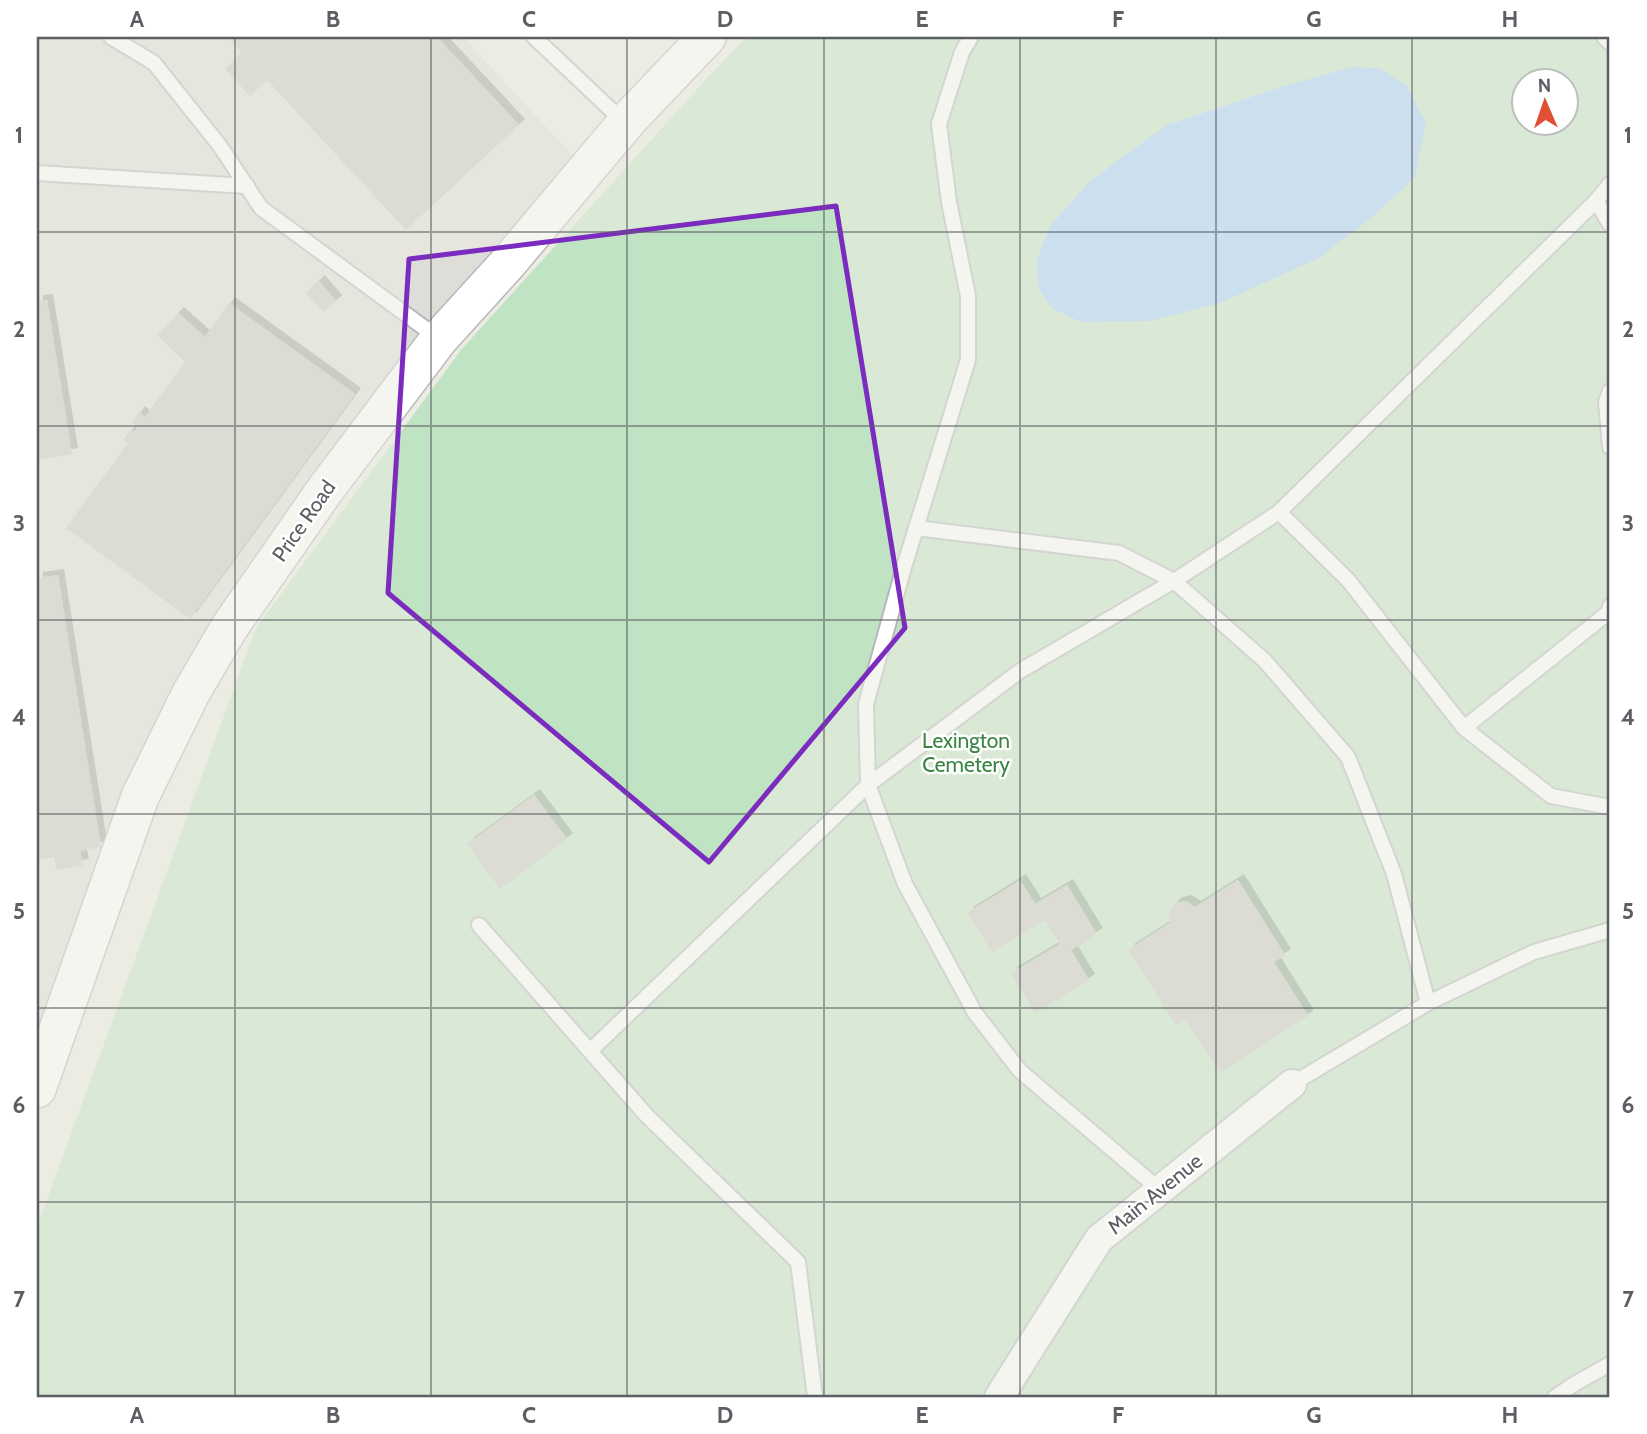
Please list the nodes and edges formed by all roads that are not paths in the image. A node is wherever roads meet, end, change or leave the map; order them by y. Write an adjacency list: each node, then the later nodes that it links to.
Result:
1 (111, 37): 10 (lane)
2 (534, 37): 7 (lane)
3 (707, 37): 7 (street, Price Road)
4 (971, 37): 17 (lane)
5 (1604, 37): 6 (lane)
6 (1610, 43)
7 (626, 124): 13 (street, Price Road)
8 (37, 173): 10 (lane)
9 (1610, 184): 11 (lane)
10 (247, 186): 13 (lane)
11 (1596, 201): 12 (lane); 16 (lane)
12 (1610, 224)
13 (439, 338): 28 (street, Price Road)
14 (1610, 391): 15 (lane)
15 (1610, 447)
16 (1279, 512): 18 (lane); 20 (lane)
17 (916, 528): 18 (lane); 21 (lane)
18 (1174, 581): 21 (lane); 25 (lane)
19 (1610, 606): 20 (lane)
20 (1464, 728): 22 (lane)
21 (867, 785): 26 (lane); 29 (lane)
22 (1610, 807)
23 (479, 925): 26 (lane)
24 (1610, 930): 25 (lane)
25 (1428, 1003): 27 (lane)
26 (590, 1051): 31 (lane)
27 (1292, 1084): 29 (street, Main Avenue)
28 (37, 1089)
29 (1160, 1191): 32 (street, Main Avenue)
30 (1610, 1364): 33 (lane)
31 (815, 1397)
32 (999, 1397)
33 (1555, 1397)

